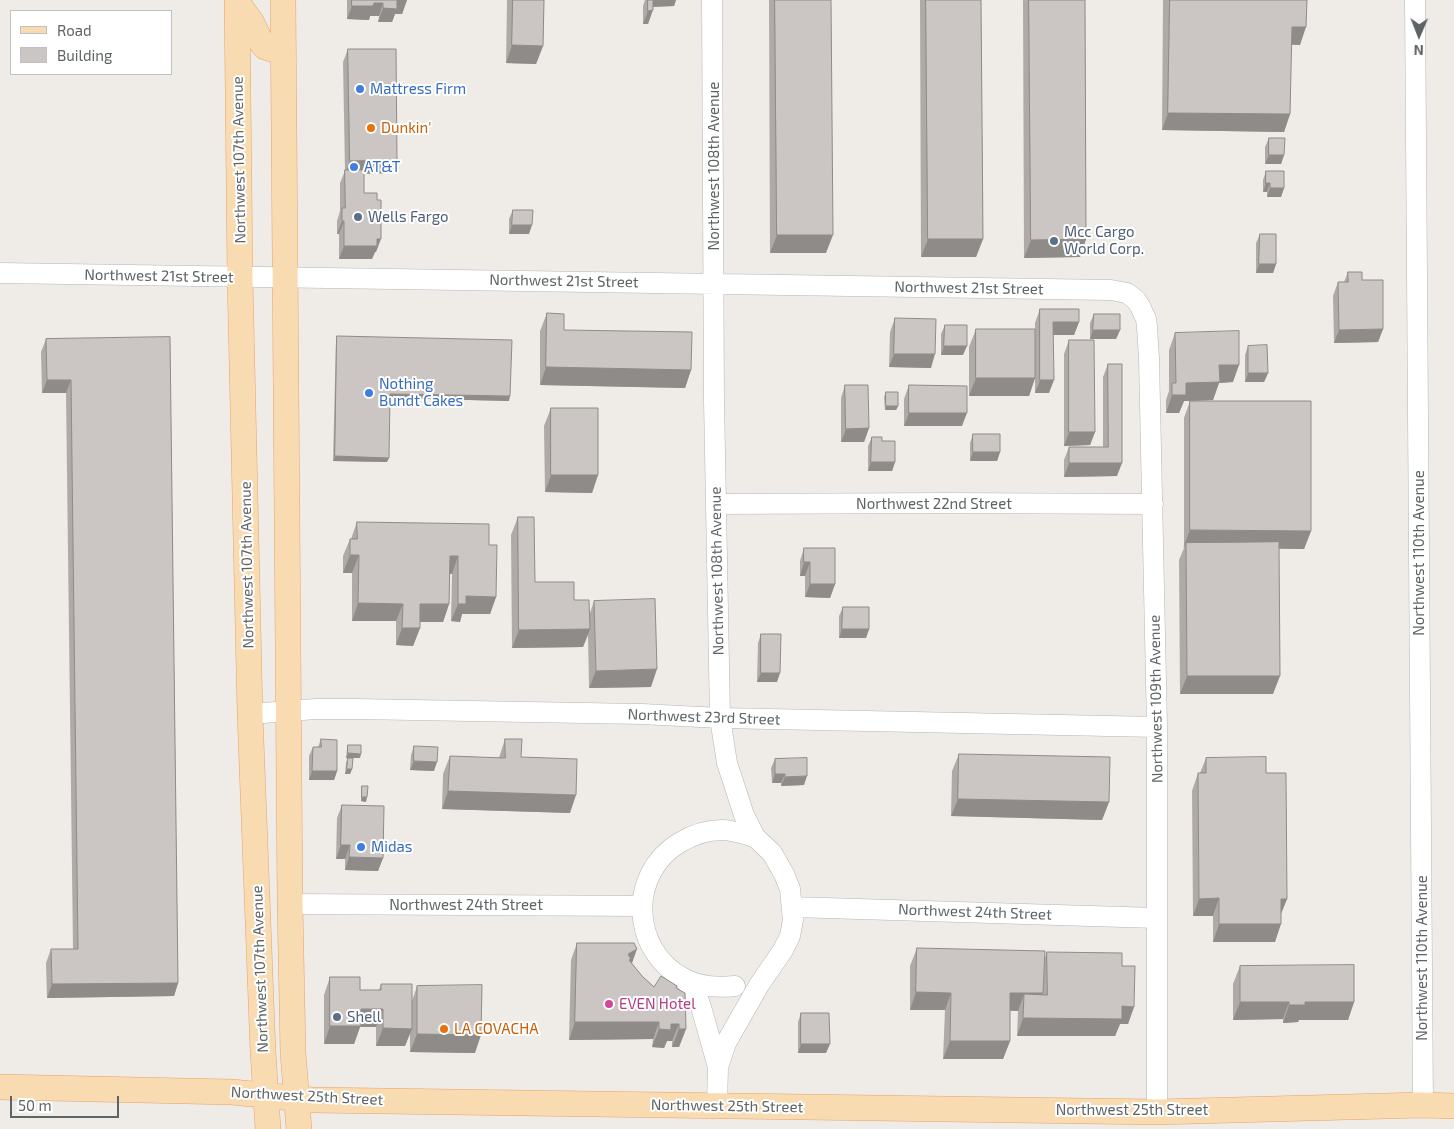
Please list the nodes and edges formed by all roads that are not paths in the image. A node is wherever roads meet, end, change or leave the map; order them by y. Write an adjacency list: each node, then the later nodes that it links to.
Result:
1 (283, 0): 5 (main road, Northwest 107th Avenue)
2 (712, 0): 9 (street, Northwest 108th Avenue)
3 (1415, 0): 28 (street, Northwest 110th Avenue)
4 (237, 1): 5 (main road); 7 (main road, Northwest 107th Avenue)
5 (283, 51): 8 (main road, Northwest 107th Avenue)
6 (0, 273): 7 (street, Northwest 21st Street)
7 (240, 277): 8 (street, Northwest 21st Street); 14 (main road, Northwest 107th Avenue)
8 (285, 277): 9 (street, Northwest 21st Street); 13 (main road, Northwest 107th Avenue)
9 (714, 284): 10 (street, Northwest 21st Street); 11 (street, Northwest 108th Avenue)
10 (1127, 293): 12 (street, Northwest 109th Avenue)
11 (716, 504): 12 (street, Northwest 22nd Street); 15 (street, Northwest 108th Avenue)
12 (1153, 504): 16 (street, Northwest 109th Avenue)
13 (289, 711): 14 (street, Northwest 23rd Street); 15 (street, Northwest 23rd Street); 18 (main road, Northwest 107th Avenue)
14 (250, 714): 26 (main road, Northwest 107th Avenue)
15 (720, 718): 16 (street, Northwest 23rd Street); 17 (street, Northwest 108th Avenue)
16 (1157, 727): 21 (street, Northwest 109th Avenue)
17 (755, 837): 19 (street); 20 (street, Northwest 108th Avenue)
18 (290, 904): 19 (street, Northwest 24th Street); 27 (main road, Northwest 107th Avenue)
19 (642, 906): 22 (street)
20 (792, 906): 21 (street, Northwest 24th Street); 24 (street, Northwest 108th Avenue)
21 (1157, 918): 31 (street, Northwest 109th Avenue)
22 (684, 978): 23 (street); 24 (street)
23 (735, 986)
24 (718, 1067): 29 (street, Northwest 108th Avenue)
25 (0, 1087): 26 (main road, Northwest 25th Street)
26 (266, 1094): 27 (main road, Northwest 25th Street); 32 (main road, Northwest 107th Avenue)
27 (296, 1098): 29 (main road, Northwest 25th Street); 33 (main road, Northwest 107th Avenue)
28 (1423, 1105): 30 (main road, Northwest 25th Street); 31 (main road, Northwest 25th Street)
29 (717, 1106): 31 (main road, Northwest 25th Street)
30 (1454, 1106)
31 (1157, 1112)
32 (268, 1129)
33 (299, 1129)

